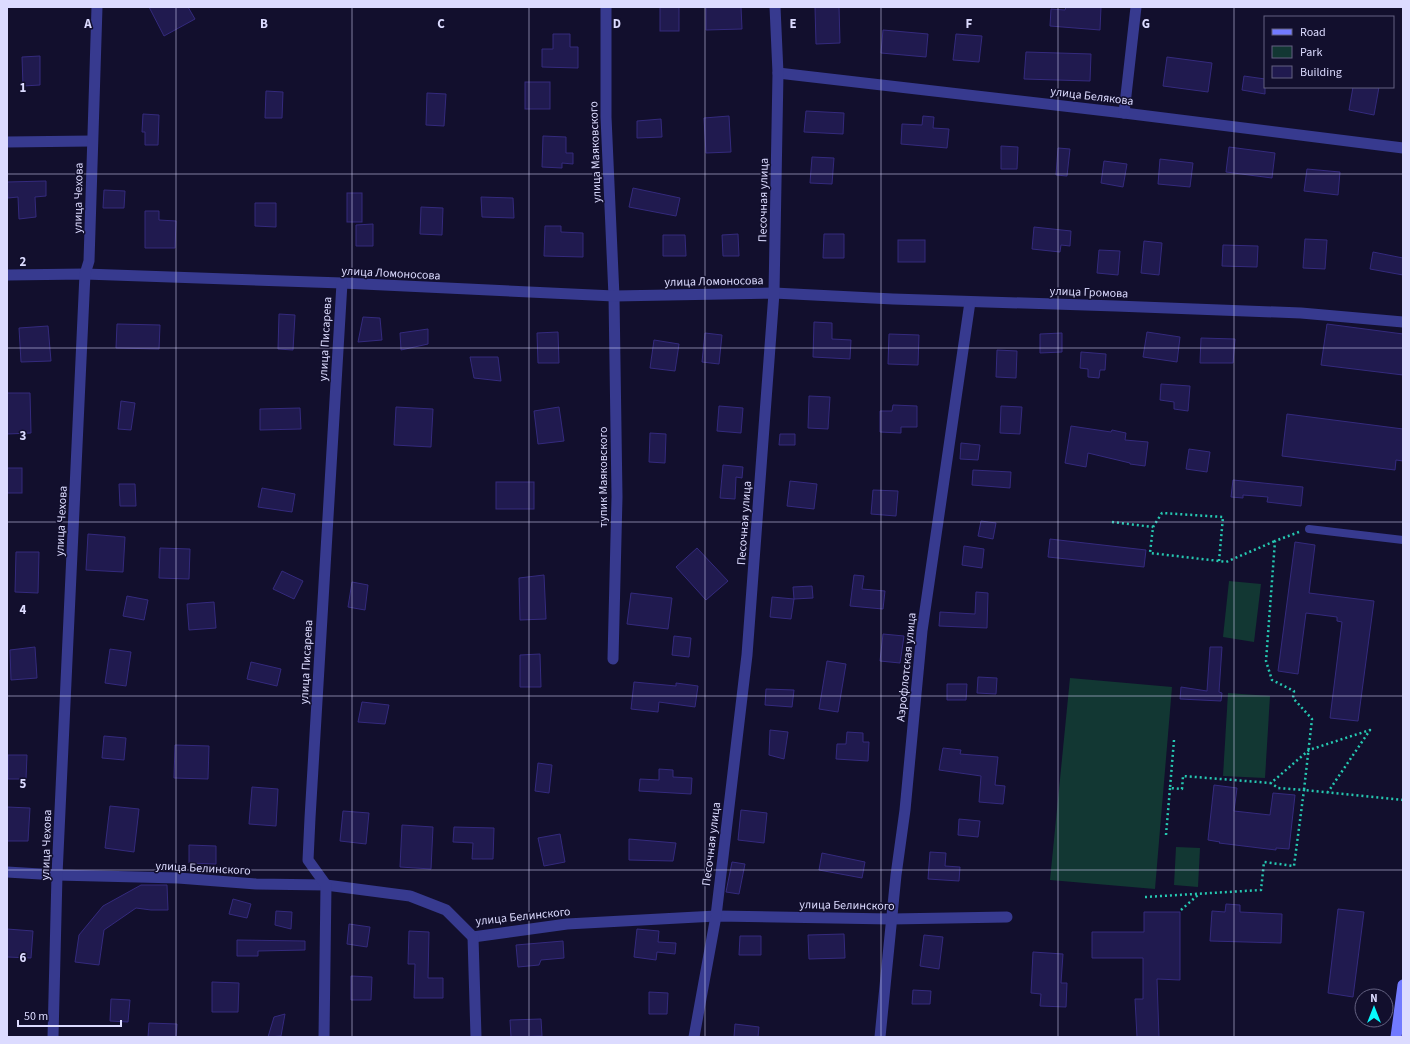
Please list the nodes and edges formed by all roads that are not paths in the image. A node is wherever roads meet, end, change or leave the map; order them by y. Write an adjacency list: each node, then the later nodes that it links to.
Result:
1 (97, 7): 7 (street, улица Чехова)
2 (606, 7): 14 (street, улица Маяковского)
3 (774, 7): 5 (street, Песочная улица)
4 (1136, 7): 6 (street)
5 (778, 73): 6 (street, улица Белякова); 13 (street, Песочная улица)
6 (1124, 113): 9 (street, улица Белякова)
7 (92, 141): 8 (street); 10 (street, улица Чехова)
8 (7, 142)
9 (1403, 148)
10 (85, 274): 11 (street, улица Ломоносова); 12 (street, улица Ломоносова); 21 (street, улица Чехова)
11 (7, 275)
12 (342, 283): 14 (street, улица Ломоносова); 22 (street, улица Писарева)
13 (774, 293): 14 (street, улица Ломоносова); 15 (street, улица Громова); 23 (street, Песочная улица)
14 (614, 296): 19 (street, тупик Маяковского)
15 (970, 302): 16 (street, улица Громова); 25 (street, Аэрофлотская улица)
16 (1403, 322)
17 (1309, 529): 18 (lane)
18 (1403, 540)
19 (613, 659)
20 (7, 872): 21 (street, улица Белинского)
21 (57, 875): 22 (street, улица Белинского); 28 (street, улица Чехова)
22 (326, 885): 26 (street, улица Белинского); 29 (street)
23 (716, 916): 25 (street, улица Белинского); 26 (street, улица Белинского); 31 (street, Песочная улица)
24 (1007, 917): 25 (street, улица Белинского)
25 (891, 919): 32 (street, Аэрофлотская улица)
26 (473, 937): 30 (street)
27 (1403, 984): 33 (main road)
28 (53, 1037)
29 (324, 1037)
30 (476, 1037)
31 (694, 1037)
32 (880, 1037)
33 (1396, 1037)

